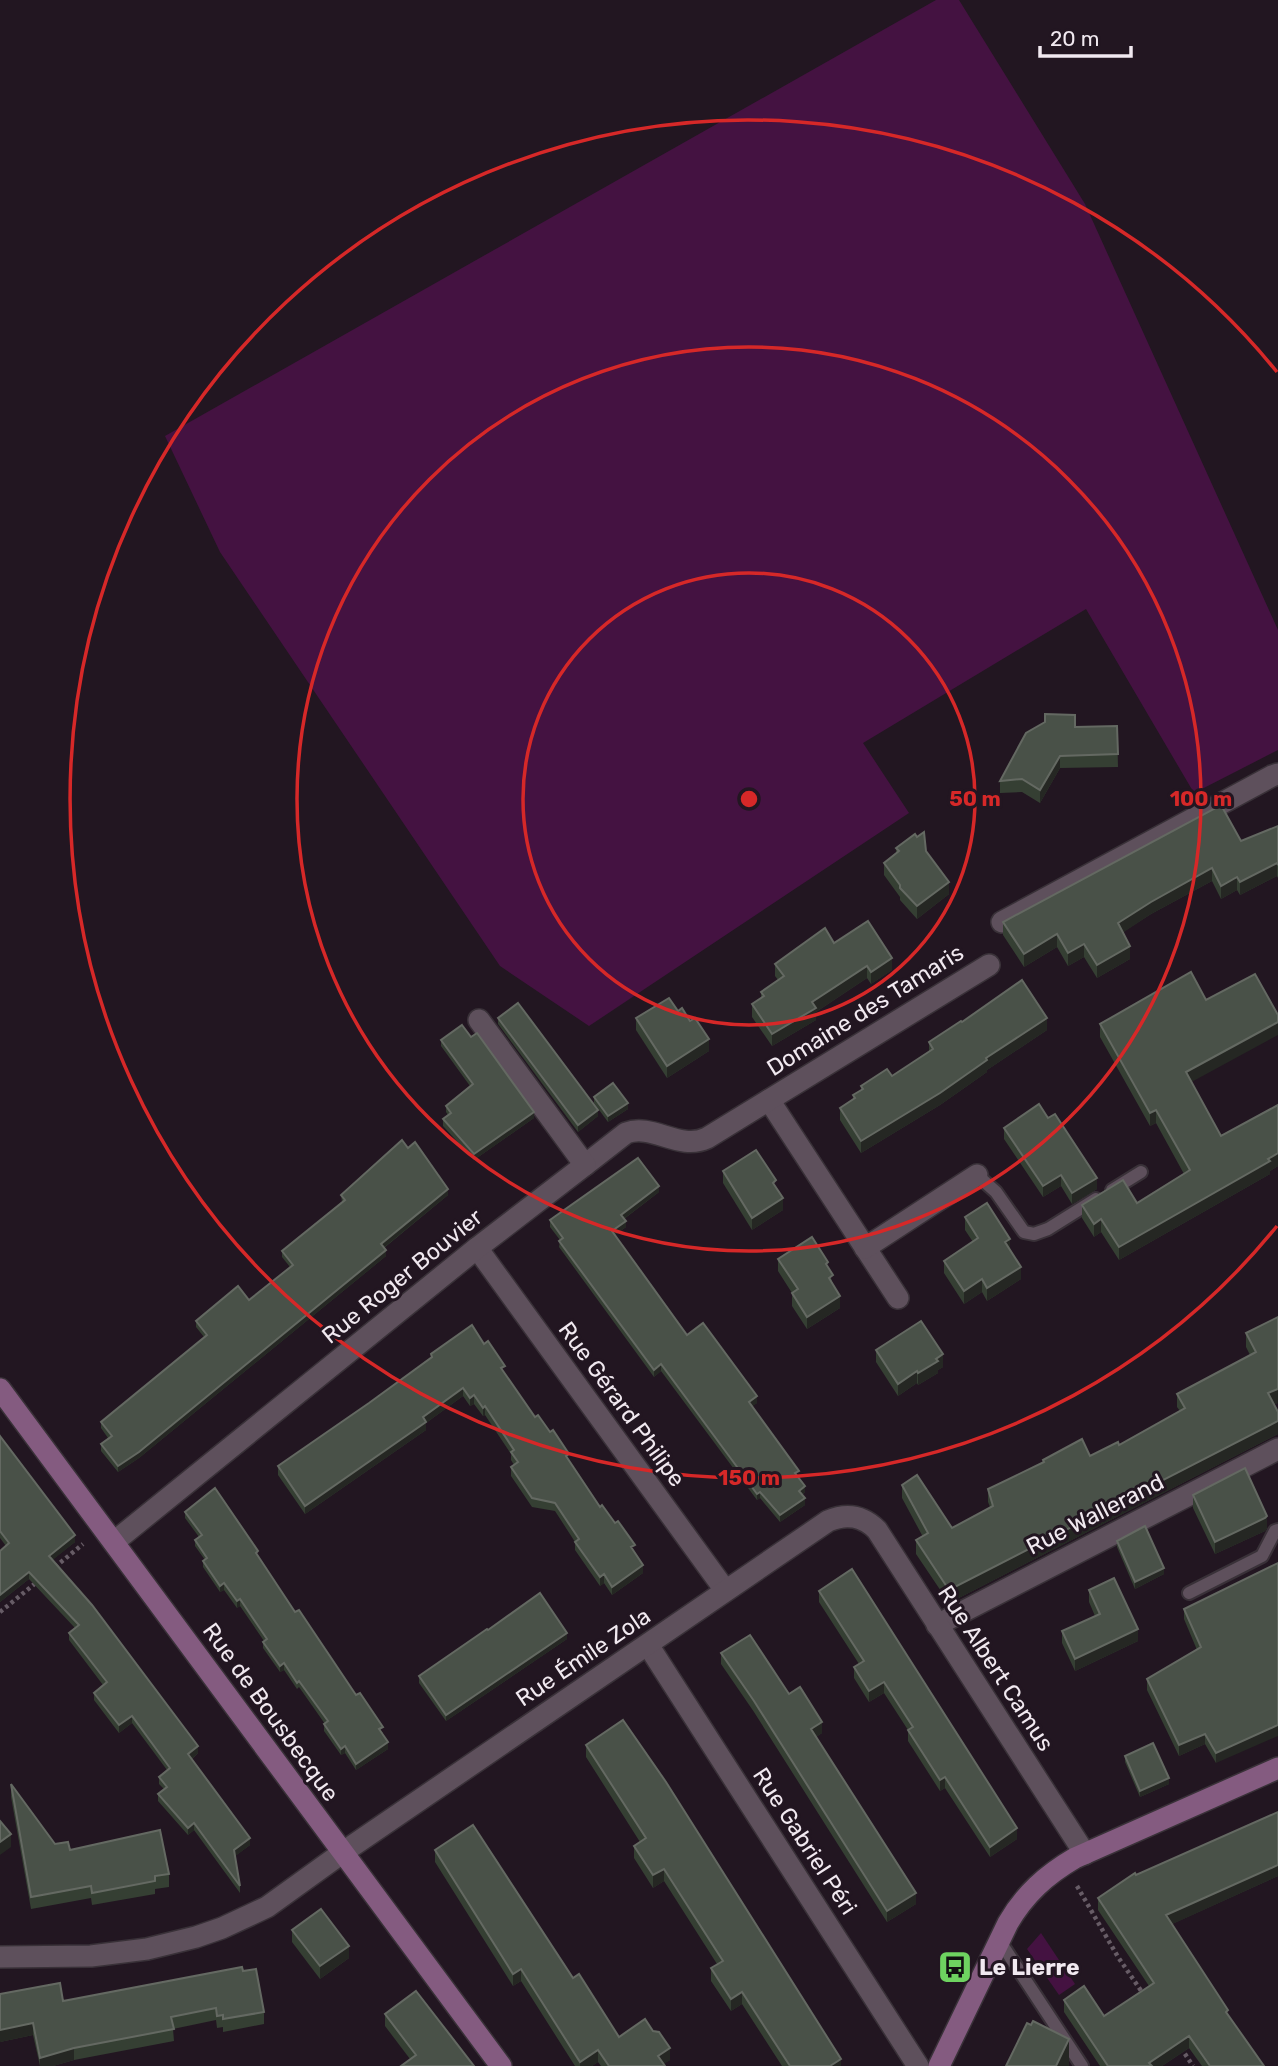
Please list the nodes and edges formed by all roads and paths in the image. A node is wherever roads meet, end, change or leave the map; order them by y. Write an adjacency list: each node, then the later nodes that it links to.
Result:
1 (1278, 774): 2 (street)
2 (1002, 922)
3 (989, 965): 5 (street, Domaine des Tamaris)
4 (479, 1020): 6 (street)
5 (769, 1100): 6 (street, Domaine des Tamaris); 10 (street, Domaine des Tamaris)
6 (585, 1165): 9 (street, Rue Roger Bouvier)
7 (1141, 1172): 8 (lane)
8 (977, 1175): 10 (street)
9 (477, 1248): 16 (street, Rue Roger Bouvier); 19 (street, Rue Gérard Philipe)
10 (865, 1248): 11 (street, Domaine des Tamaris)
11 (898, 1298)
12 (0, 1389): 16 (street, Rue de Bousbecque)
13 (1277, 1453): 22 (street, Rue Wallerand)
14 (857, 1517): 19 (street, Rue Émile Zola); 22 (street, Rue Albert Camus)
15 (1278, 1530): 20 (lane)
16 (108, 1535): 17 (path); 25 (street, Rue de Bousbecque)
17 (51, 1570)
18 (41, 1579): 21 (path)
19 (725, 1590): 23 (street, Rue Émile Zola)
20 (1189, 1593)
21 (0, 1612)
22 (937, 1625): 26 (street, Rue Albert Camus)
23 (648, 1645): 25 (street, Rue Émile Zola); 33 (street, Rue Gabriel Péri)
24 (1278, 1768): 26 (street)
25 (342, 1853): 29 (street, Rue Émile Zola); 32 (street, Rue de Bousbecque)
26 (1085, 1854): 27 (street)
27 (1064, 1864): 28 (street); 30 (path)
28 (999, 1940): 34 (street); 35 (lane)
29 (0, 1957)
30 (1148, 2000)
31 (1178, 2044): 36 (path)
32 (501, 2066)
33 (918, 2066)
34 (939, 2066)
35 (1082, 2066)
36 (1193, 2066)

